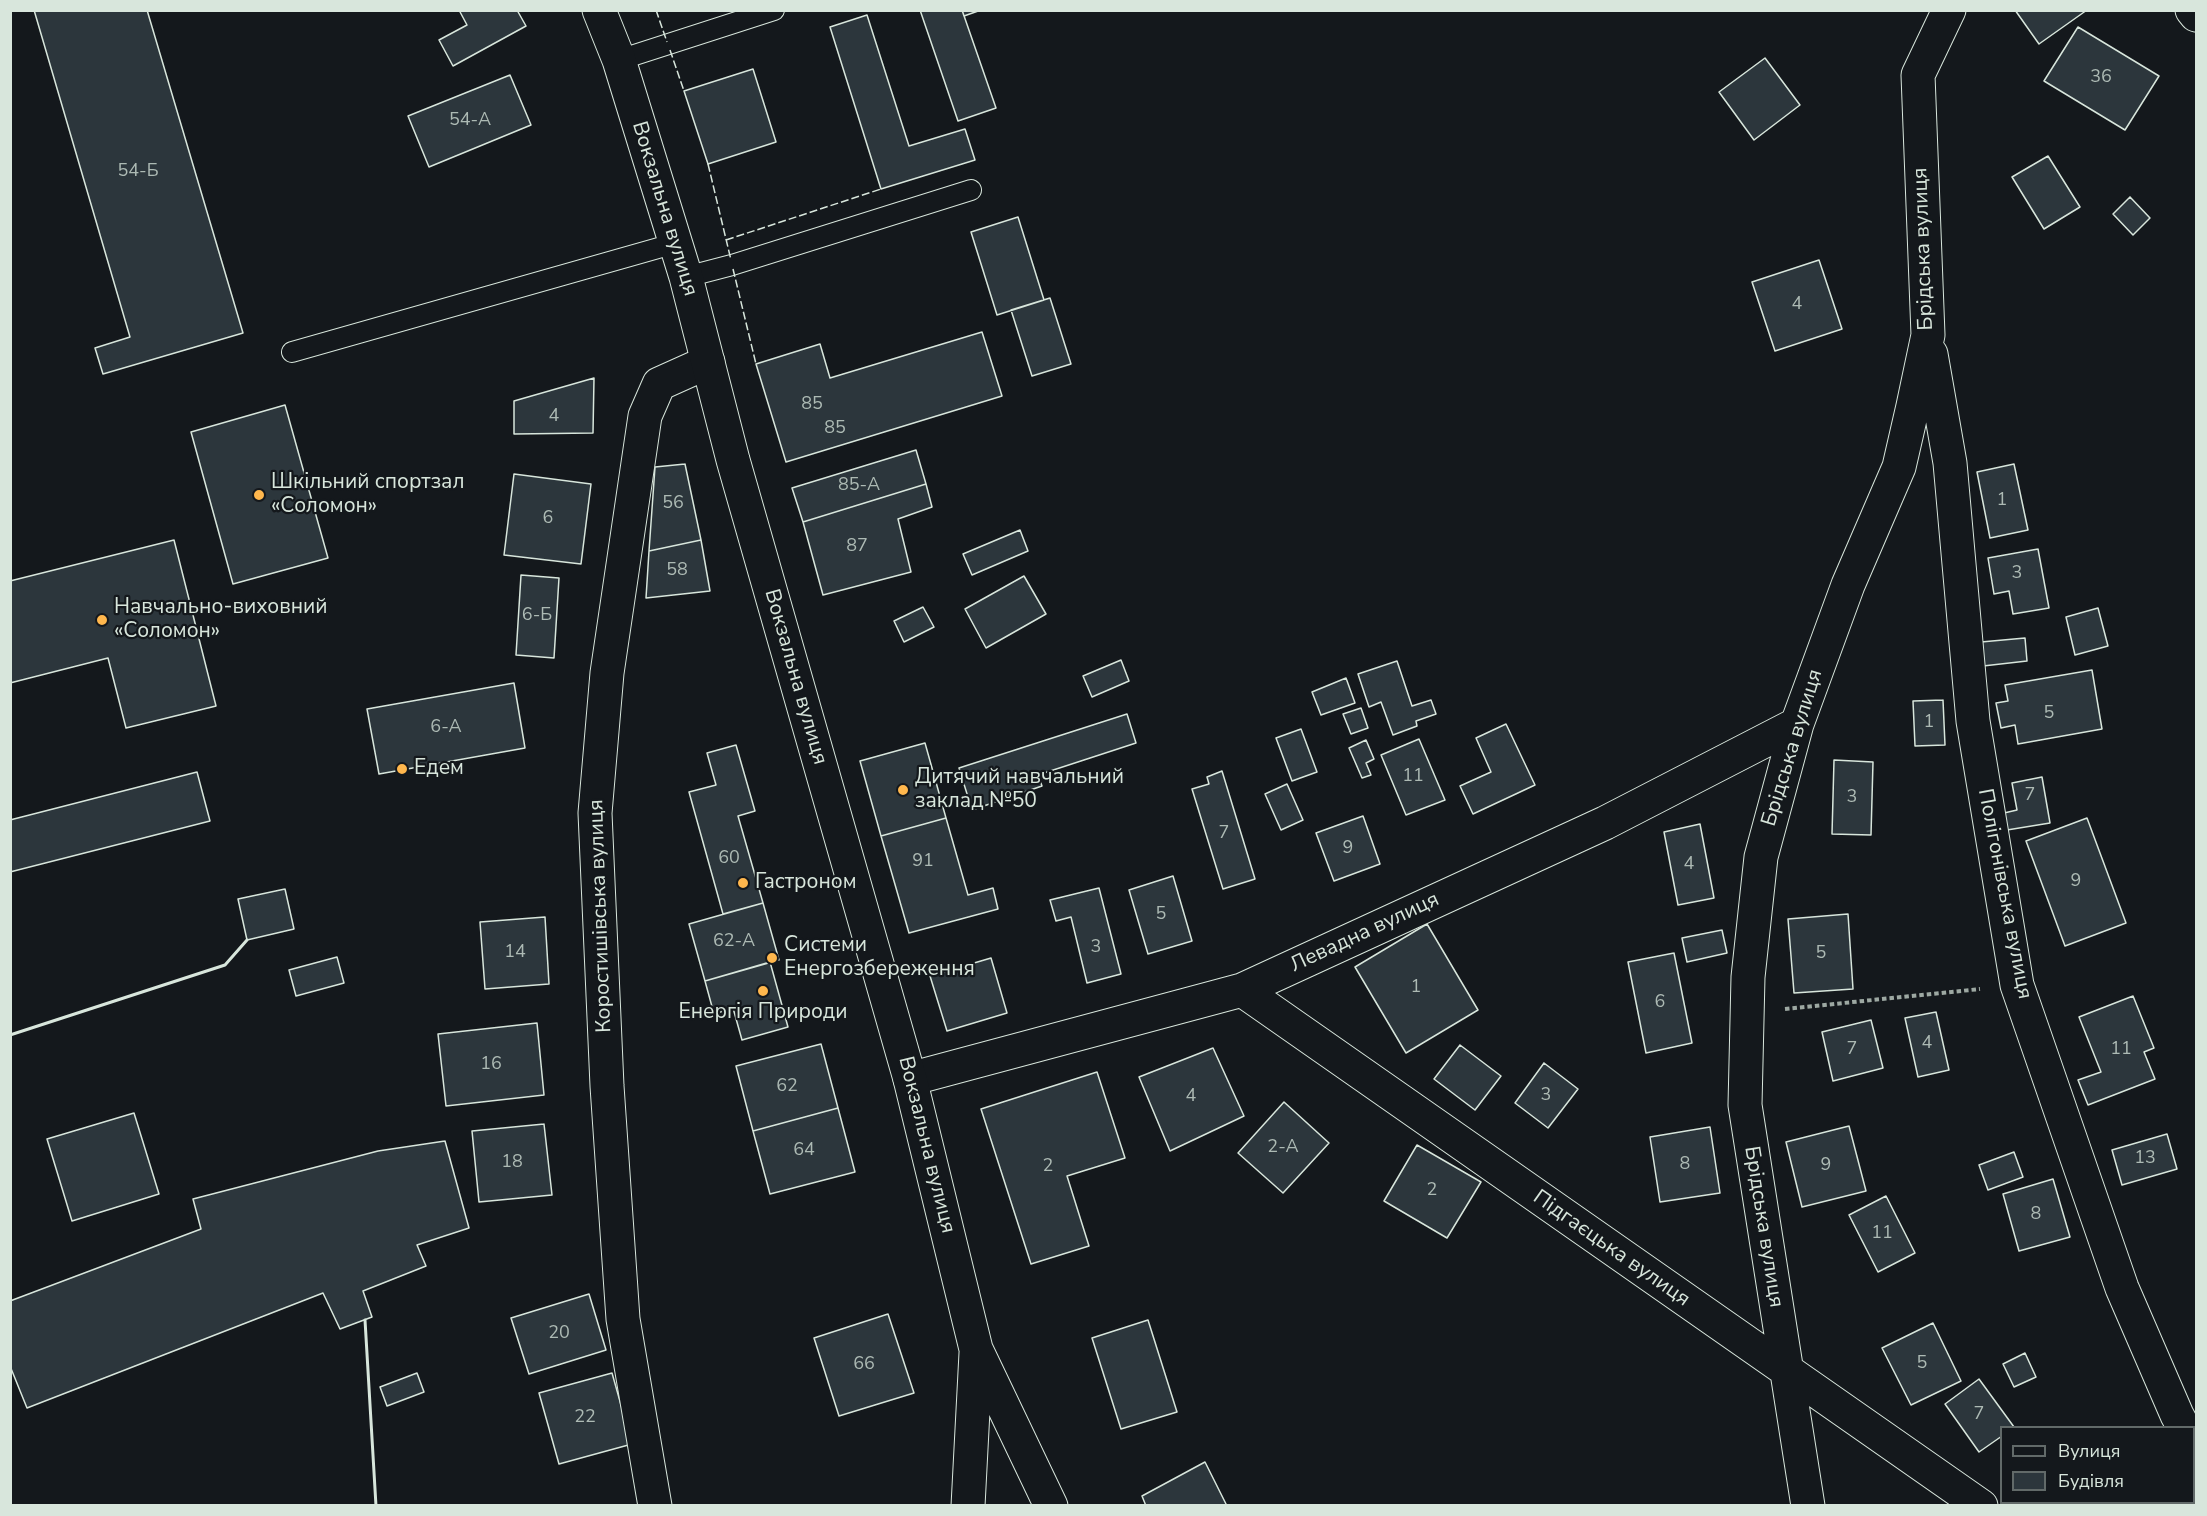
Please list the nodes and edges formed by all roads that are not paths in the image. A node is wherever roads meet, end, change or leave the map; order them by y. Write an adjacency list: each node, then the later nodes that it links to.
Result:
1 (599, 10): 6 (street, Вокзальна вулиця)
2 (774, 10): 6 (lane)
3 (1949, 10): 10 (street, Брідська вулиця)
4 (2192, 10): 5 (street)
5 (2196, 15)
6 (619, 60): 8 (street, Вокзальна вулиця)
7 (971, 190): 9 (lane)
8 (676, 243): 9 (street, Вокзальна вулиця); 11 (lane)
9 (686, 277): 12 (street, Вокзальна вулиця)
10 (1928, 335): 13 (street, Брідська вулиця); 18 (street, Полігонівська вулиця)
11 (292, 352)
12 (708, 362): 15 (street, Вокзальна вулиця); 19 (street, Коростишівська вулиця)
13 (1797, 724): 14 (street, Левадна вулиця); 17 (street, Брідська вулиця)
14 (1242, 990): 15 (street, Левадна вулиця); 17 (street, Підгаєцька вулиця)
15 (910, 1079): 16 (street, Вокзальна вулиця)
16 (976, 1348): 20 (street, Вокзальна вулиця); 21 (street, Вокзальна вулиця)
17 (1786, 1371): 22 (street, Брідська вулиця); 23 (street, Підгаєцька вулиця)
18 (2183, 1426)
19 (655, 1506)
20 (968, 1506)
21 (1051, 1506)
22 (1808, 1506)
23 (1981, 1506)

